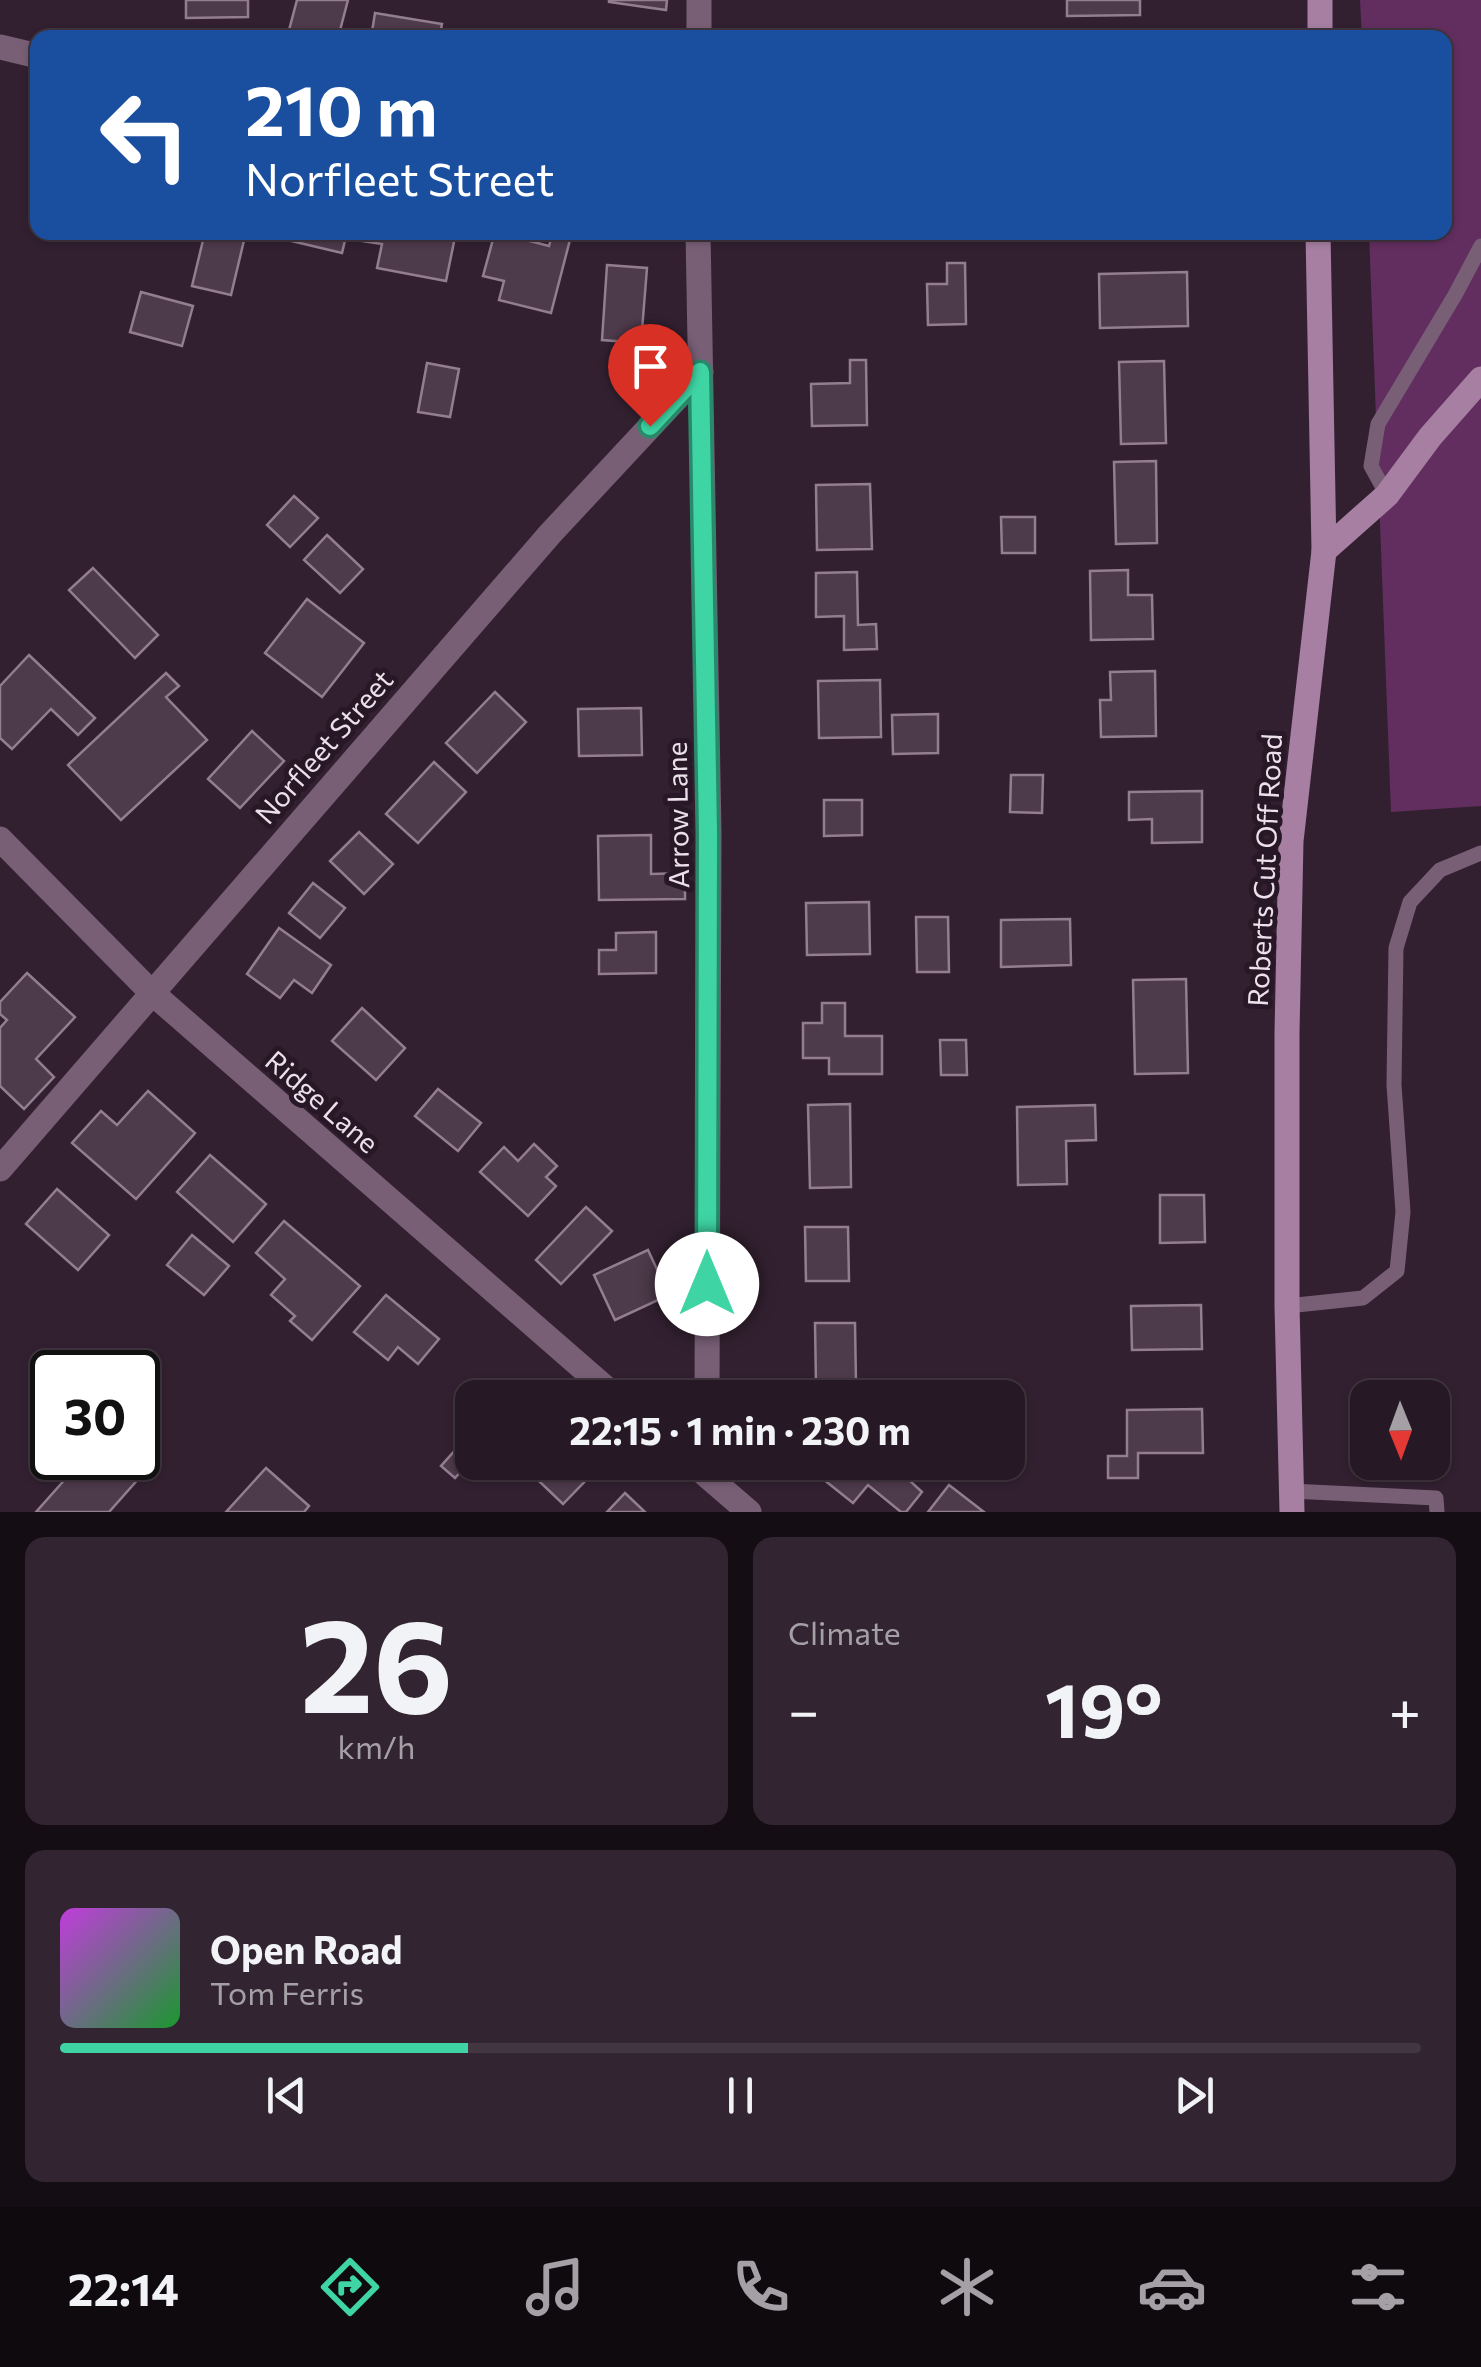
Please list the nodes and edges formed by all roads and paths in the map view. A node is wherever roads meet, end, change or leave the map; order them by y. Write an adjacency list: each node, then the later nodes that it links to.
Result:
1 (699, 0): 3 (street)
2 (1320, 0): 4 (street)
3 (699, 30)
4 (1320, 30)
5 (0, 47): 6 (street)
6 (30, 54)
7 (698, 240): 10 (street, Arrow Lane)
8 (1318, 240): 13 (street, Roberts Cut Off Road)
9 (1481, 246): 12 (lane)
10 (700, 372): 16 (street, Norfleet Street); 20 (street, Arrow Lane)
11 (1481, 379): 12 (street)
12 (1387, 495): 13 (street)
13 (1324, 552): 18 (street, Roberts Cut Off Road)
14 (0, 839): 16 (street, Ridge Lane)
15 (1481, 853): 18 (lane)
16 (151, 992): 17 (street, Norfleet Street); 19 (street, Ridge Lane)
17 (0, 1169)
18 (1286, 1306): 22 (street, Roberts Cut Off Road)
19 (595, 1380)
20 (707, 1380)
21 (715, 1480): 23 (street)
22 (1292, 1501): 24 (lane)
23 (749, 1512)
24 (1437, 1512)

